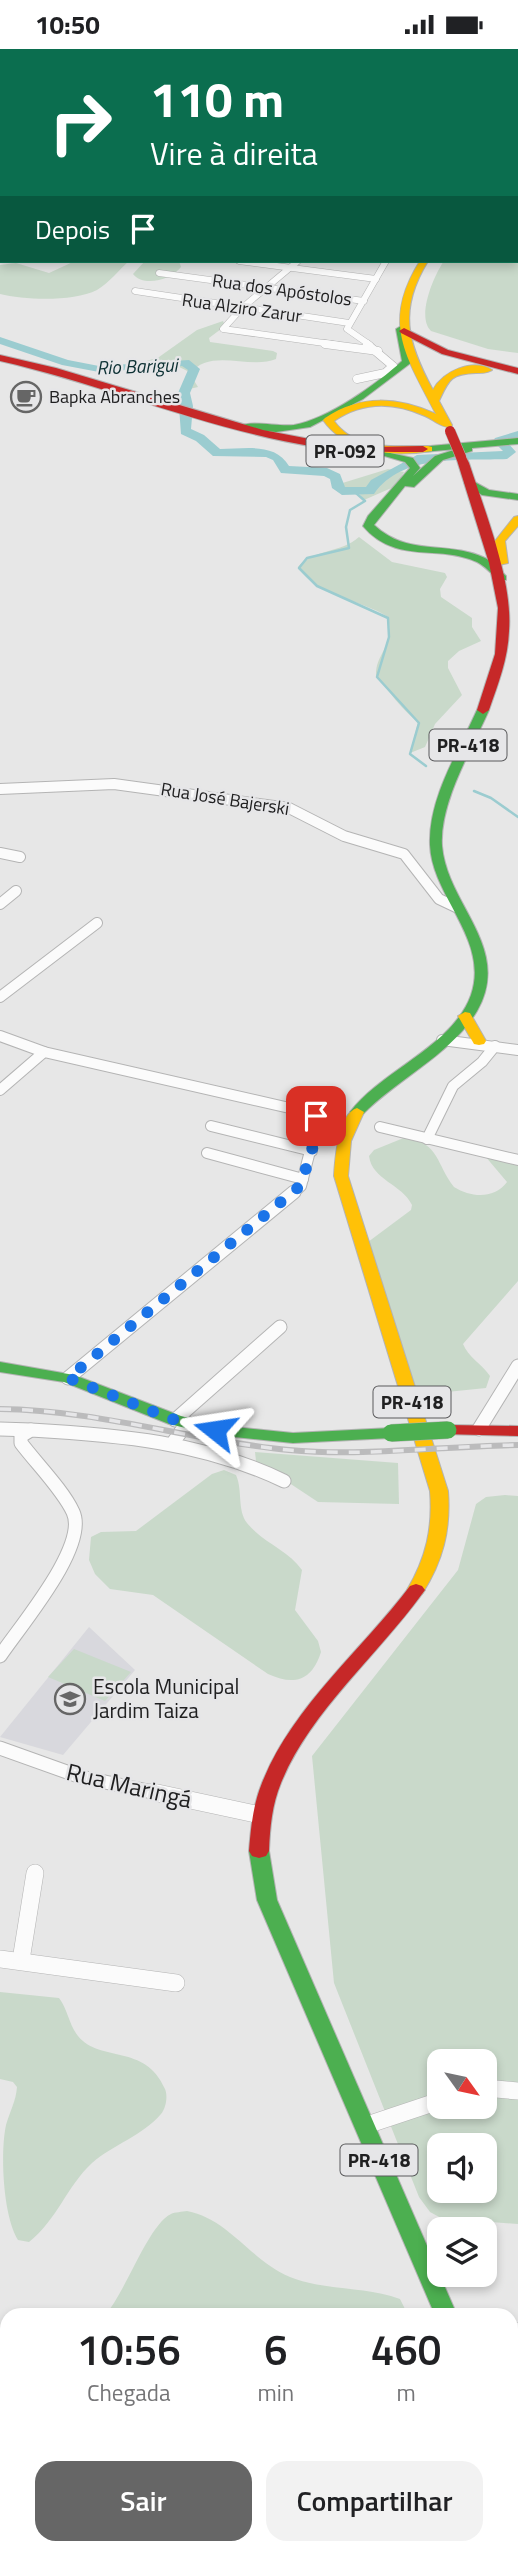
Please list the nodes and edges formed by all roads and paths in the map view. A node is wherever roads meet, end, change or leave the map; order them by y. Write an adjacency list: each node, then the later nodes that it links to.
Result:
1 (254, 263): 5 (street)
2 (296, 263): 5 (street)
3 (385, 263): 7 (street)
4 (422, 263): 13 (main road, PR-418)
5 (290, 268): 7 (street); 8 (street)
6 (159, 273): 8 (street, Rua dos Apóstolos)
7 (376, 279): 10 (street)
8 (266, 288): 10 (street, Rua dos Apóstolos); 11 (street)
9 (135, 291): 11 (street, Rua Alziro Zarur)
10 (364, 301): 12 (street)
11 (242, 307): 12 (street, Rua Alziro Zarur); 14 (street)
12 (349, 323): 14 (street)
13 (401, 329): 16 (main road); 18 (main road, PR-418); 20 (main road)
14 (378, 351): 17 (street)
15 (0, 358): 19 (main road, PR-092)
16 (518, 373): 18 (main road)
17 (357, 379)
18 (436, 399): 21 (main road, PR-418)
19 (204, 417): 20 (main road, PR-092); 25 (main road, PR-092)
20 (246, 426): 26 (main road, PR-092)
21 (448, 427): 26 (main road); 27 (main road, PR-418, bridge)
22 (518, 443): 23 (main road, PR-092)
23 (493, 445): 24 (main road, PR-092); 26 (main road, PR-092)
24 (468, 449): 25 (main road, PR-092); 26 (main road)
25 (385, 453): 26 (main road)
26 (424, 460): 30 (main road); 31 (main road)
27 (468, 476): 28 (main road); 30 (main road, PR-418)
28 (518, 497)
29 (518, 519): 31 (main road)
30 (483, 522): 31 (main road, PR-418)
31 (504, 580): 37 (main road, PR-418)
32 (0, 789): 37 (street, Rua José Bajerski)
33 (0, 853): 34 (street)
34 (20, 857)
35 (0, 888): 36 (street)
36 (0, 904)
37 (458, 908): 40 (main road, PR-418)
38 (97, 923): 39 (street)
39 (0, 997)
40 (465, 1016): 41 (main road, PR-418); 43 (main road)
41 (447, 1035): 43 (street); 67 (main road, PR-418)
42 (0, 1036): 45 (street)
43 (487, 1044): 44 (street); 49 (street)
44 (518, 1050)
45 (44, 1052): 46 (street); 50 (street)
46 (0, 1090)
47 (211, 1126): 50 (street)
48 (380, 1128): 49 (street)
49 (427, 1139): 52 (street)
50 (312, 1151): 53 (street)
51 (207, 1153): 53 (street)
52 (518, 1160)
53 (303, 1179): 57 (street)
54 (280, 1327): 58 (street)
55 (518, 1366): 60 (street)
56 (0, 1367): 57 (main road)
57 (68, 1378): 58 (main road)
58 (181, 1421): 60 (main road, bridge); 63 (street)
59 (0, 1429): 61 (street)
60 (479, 1429): 62 (main road)
61 (31, 1430): 63 (street); 65 (street)
62 (518, 1431)
63 (172, 1444): 64 (street)
64 (284, 1481)
65 (0, 1656)
66 (0, 1748): 67 (street, Rua Maringá)
67 (260, 1815): 75 (main road, PR-418)
68 (35, 1873): 70 (street)
69 (0, 1959): 70 (street)
70 (21, 1960): 71 (street)
71 (176, 1983)
72 (497, 2089): 73 (street)
73 (518, 2091)
74 (427, 2105): 75 (street)
75 (365, 2126): 76 (main road, PR-418)
76 (443, 2308)

